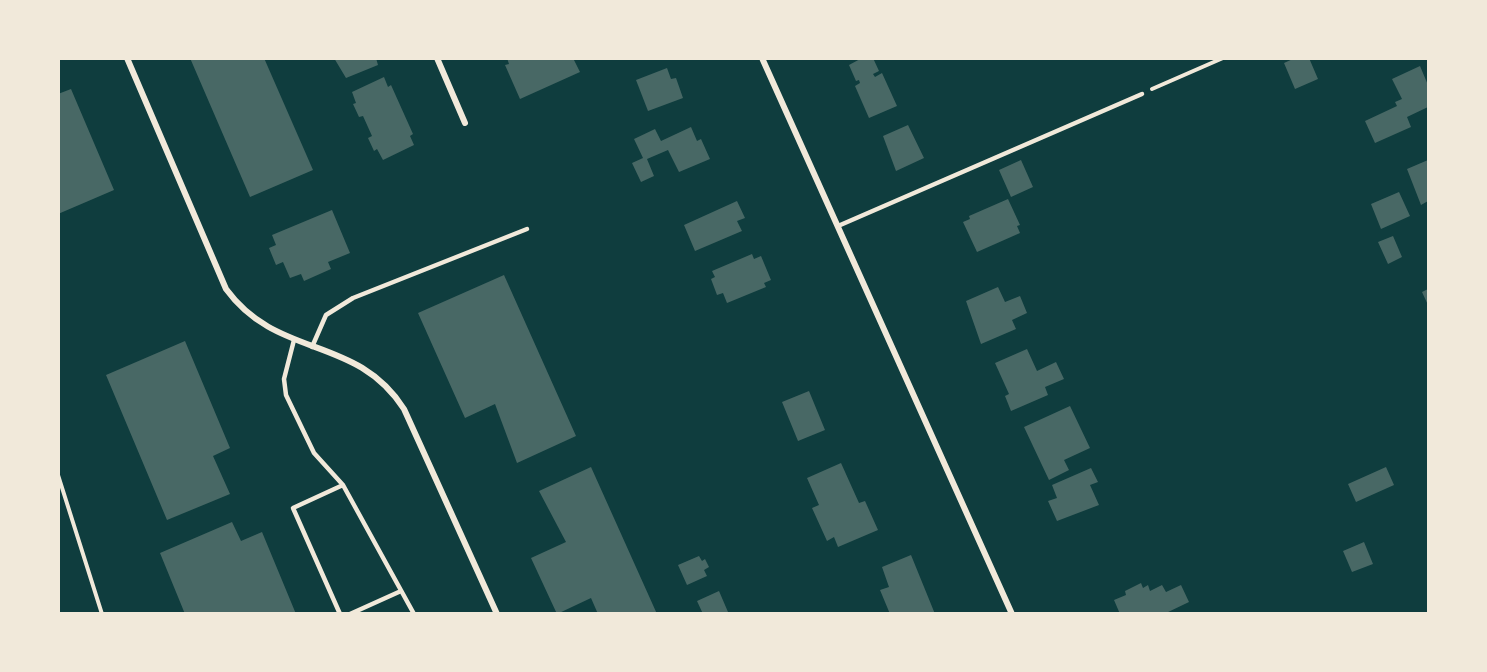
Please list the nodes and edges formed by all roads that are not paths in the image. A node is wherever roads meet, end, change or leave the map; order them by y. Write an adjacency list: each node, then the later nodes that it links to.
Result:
1 (127, 58): 8 (street)
2 (436, 58): 5 (street)
3 (762, 58): 6 (street)
4 (1142, 93): 6 (lane)
5 (465, 123)
6 (838, 226): 16 (street)
7 (527, 229): 9 (lane)
8 (294, 340): 9 (street); 10 (lane)
9 (312, 347): 15 (street)
10 (343, 485): 11 (lane); 12 (lane)
11 (401, 591): 13 (lane); 14 (lane)
12 (340, 614)
13 (350, 614)
14 (414, 614)
15 (497, 614)
16 (1012, 614)

